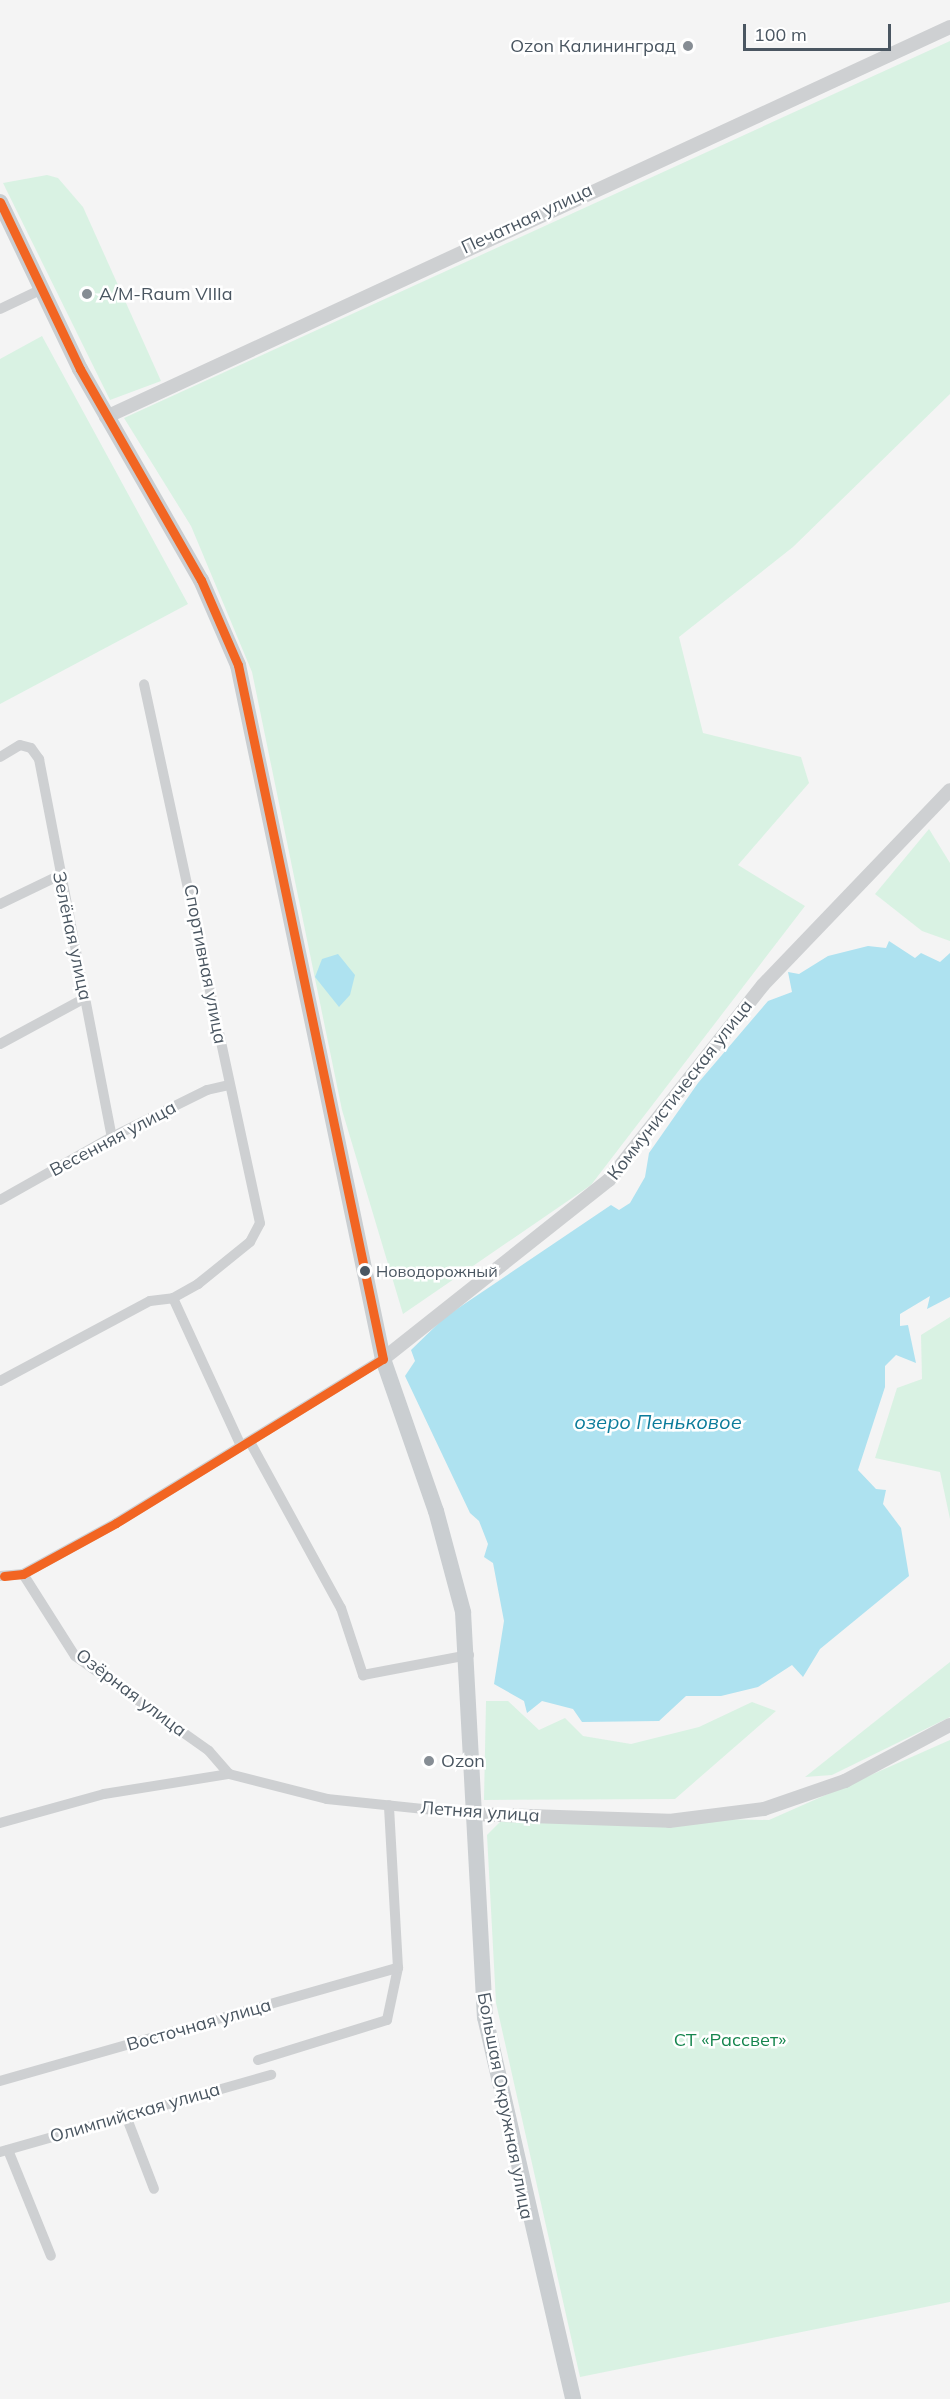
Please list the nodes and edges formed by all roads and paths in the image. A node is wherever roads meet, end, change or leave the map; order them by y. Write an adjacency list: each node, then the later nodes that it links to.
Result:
1 (950, 27): 5 (street, Печатная улица)
2 (0, 202): 3 (main road, Большая Окружная улица)
3 (40, 290): 4 (street); 5 (main road, Большая Окружная улица)
4 (0, 309)
5 (106, 417): 17 (main road, Большая Окружная улица)
6 (144, 684): 13 (street, Спортивная улица)
7 (0, 756): 9 (street, Зелёная улица)
8 (950, 790): 17 (street, Коммунистическая улица)
9 (58, 876): 10 (street); 11 (street, Зелёная улица)
10 (0, 904)
11 (85, 998): 12 (street); 14 (street, Зелёная улица)
12 (0, 1044)
13 (228, 1085): 14 (street, Весенняя улица); 16 (street, Спортивная улица)
14 (112, 1137): 15 (street, Весенняя улица)
15 (0, 1200)
16 (173, 1298): 18 (street); 19 (street)
17 (382, 1359): 19 (street); 22 (main road, Большая Окружная улица)
18 (0, 1381)
19 (245, 1444): 20 (street); 22 (street)
20 (24, 1574): 21 (street); 24 (street, Озёрная улица)
21 (0, 1576)
22 (469, 1655): 26 (main road, Большая Окружная улица)
23 (950, 1725): 26 (street, Летняя улица)
24 (229, 1774): 25 (street, Летняя улица); 27 (street, Летняя улица)
25 (389, 1806): 26 (street, Летняя улица); 28 (street)
26 (473, 1814): 36 (main road, Большая Окружная улица)
27 (0, 1823)
28 (398, 1968): 29 (street); 31 (street, Восточная улица)
29 (258, 2060)
30 (271, 2075): 32 (street, Олимпийская улица)
31 (0, 2081)
32 (126, 2116): 33 (street, Олимпийская улица); 34 (street)
33 (4, 2151): 35 (street)
34 (154, 2189)
35 (51, 2256)
36 (573, 2399)

